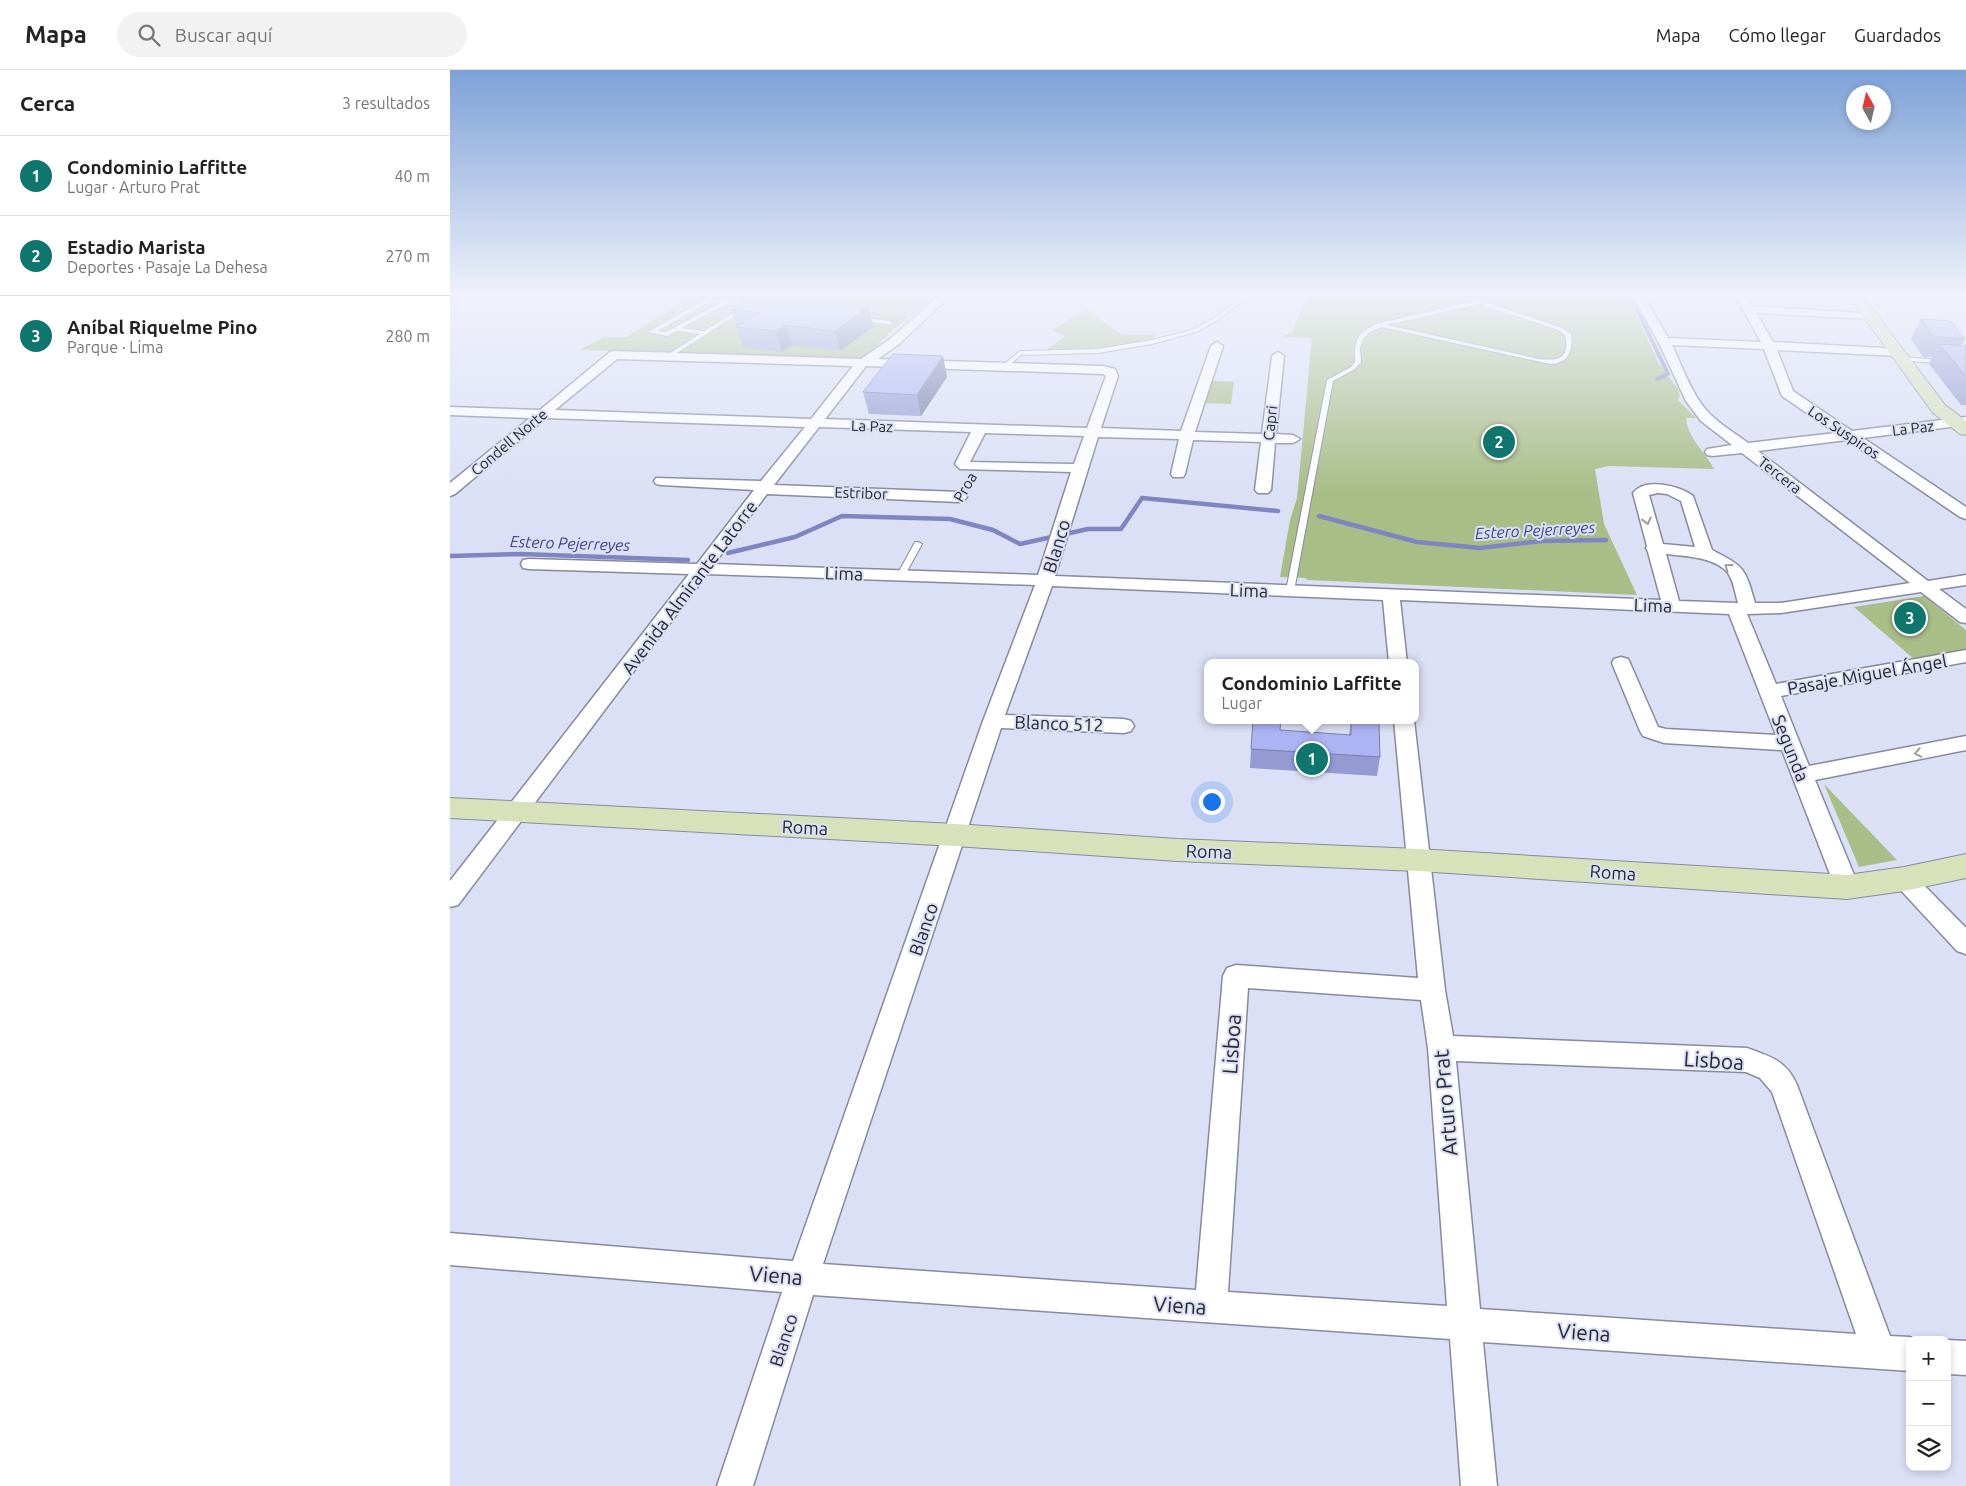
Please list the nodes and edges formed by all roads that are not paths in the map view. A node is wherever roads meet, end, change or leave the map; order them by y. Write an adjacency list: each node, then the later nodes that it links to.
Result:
1 (607, 361): 18 (street, Condell Norte)
2 (800, 361): 14 (street)
3 (866, 361): 14 (street, Avenida Almirante Latorre)
4 (1011, 361): 16 (lane)
5 (1212, 361): 23 (street)
6 (1277, 361): 25 (street, Capri)
7 (1358, 361): 47 (lane)
8 (1540, 361): 9 (lane)
9 (1559, 361)
10 (1674, 361): 27 (street, Tercera)
11 (1775, 361): 24 (street, Los Suspiros)
12 (1905, 361): 20 (street)
13 (1942, 361): 15 (lane)
14 (862, 363): 16 (street); 19 (street, Avenida Almirante Latorre)
15 (1966, 364)
16 (1005, 366): 22 (street, Blanco)
17 (450, 411): 18 (street, La Paz)
18 (542, 414): 19 (street, La Paz); 35 (street, Condell Norte)
19 (815, 424): 21 (street, La Paz); 33 (street, Avenida Almirante Latorre)
20 (1962, 424): 24 (street, La Paz)
21 (980, 429): 22 (street, La Paz); 29 (street, Proa)
22 (1092, 433): 23 (street, La Paz); 30 (street, Blanco)
23 (1187, 435): 25 (street, La Paz); 31 (street)
24 (1850, 436): 27 (street, La Paz); 37 (street, Los Suspiros)
25 (1268, 438): 26 (street, La Paz); 34 (street, Capri)
26 (1293, 439)
27 (1746, 449): 28 (street, La Paz); 46 (street, Tercera)
28 (1712, 452)
29 (969, 465): 30 (street); 36 (street, Proa)
30 (1080, 468): 45 (street, Blanco)
31 (1178, 474)
32 (661, 480): 33 (street, Estribor)
33 (764, 488): 36 (street, Estribor); 42 (street, Avenida Almirante Latorre)
34 (1263, 490)
35 (450, 491)
36 (956, 502)
37 (1966, 514)
38 (918, 544): 43 (lane)
39 (1654, 548): 40 (street); 40 (street, one-way to 39); 49 (street)
40 (1705, 553): 50 (street, Segunda, one-way to 40)
41 (529, 564): 42 (street, Lima)
42 (704, 568): 43 (street, Lima); 63 (street, Avenida Almirante Latorre)
43 (901, 575): 45 (street, Lima)
44 (1966, 580): 46 (street, Lima)
45 (1045, 581): 47 (street, Lima); 56 (street, Blanco)
46 (1924, 586): 50 (street, Lima); 51 (street, Tercera)
47 (1290, 591): 48 (street, Lima)
48 (1391, 594): 49 (street, Lima); 53 (street)
49 (1671, 606): 50 (street, Lima)
50 (1742, 609): 55 (street, Segunda)
51 (1966, 618)
52 (1966, 656): 55 (street, Pasaje Miguel Ángel)
53 (1398, 659)
54 (1621, 663): 59 (street)
55 (1768, 692): 59 (street, Segunda)
56 (993, 721): 58 (street, Blanco 512); 64 (street, Blanco)
57 (1404, 724): 65 (street, Arturo Prat)
58 (1124, 726)
59 (1789, 743): 61 (street, Segunda)
60 (1966, 743): 61 (street, one-way to 61)
61 (1802, 775): 68 (street, Segunda)
62 (450, 808): 63 (street, Roma)
63 (517, 811): 64 (street, Roma); 69 (street, Avenida Almirante Latorre)
64 (955, 835): 65 (street, Roma); 74 (street, Blanco)
65 (1418, 860): 68 (street, Roma); 71 (street, Arturo Prat)
66 (1966, 866): 67 (street, Roma)
67 (1904, 879): 68 (street, Roma); 70 (street)
68 (1847, 887)
69 (450, 898)
70 (1966, 944)
71 (1432, 990): 72 (street, Arturo Prat); 75 (street, Lisboa)
72 (1441, 1048): 76 (street, Arturo Prat); 77 (street, Lisboa)
73 (450, 1250): 74 (street, Viena)
74 (803, 1278): 75 (street, Viena); 80 (street, Blanco)
75 (1211, 1308): 76 (street, Viena)
76 (1464, 1324): 77 (street, Viena); 81 (street, Arturo Prat)
77 (1895, 1354)
78 (1951, 1356): 79 (street)
79 (1966, 1358)
80 (735, 1486)
81 (1480, 1486)

